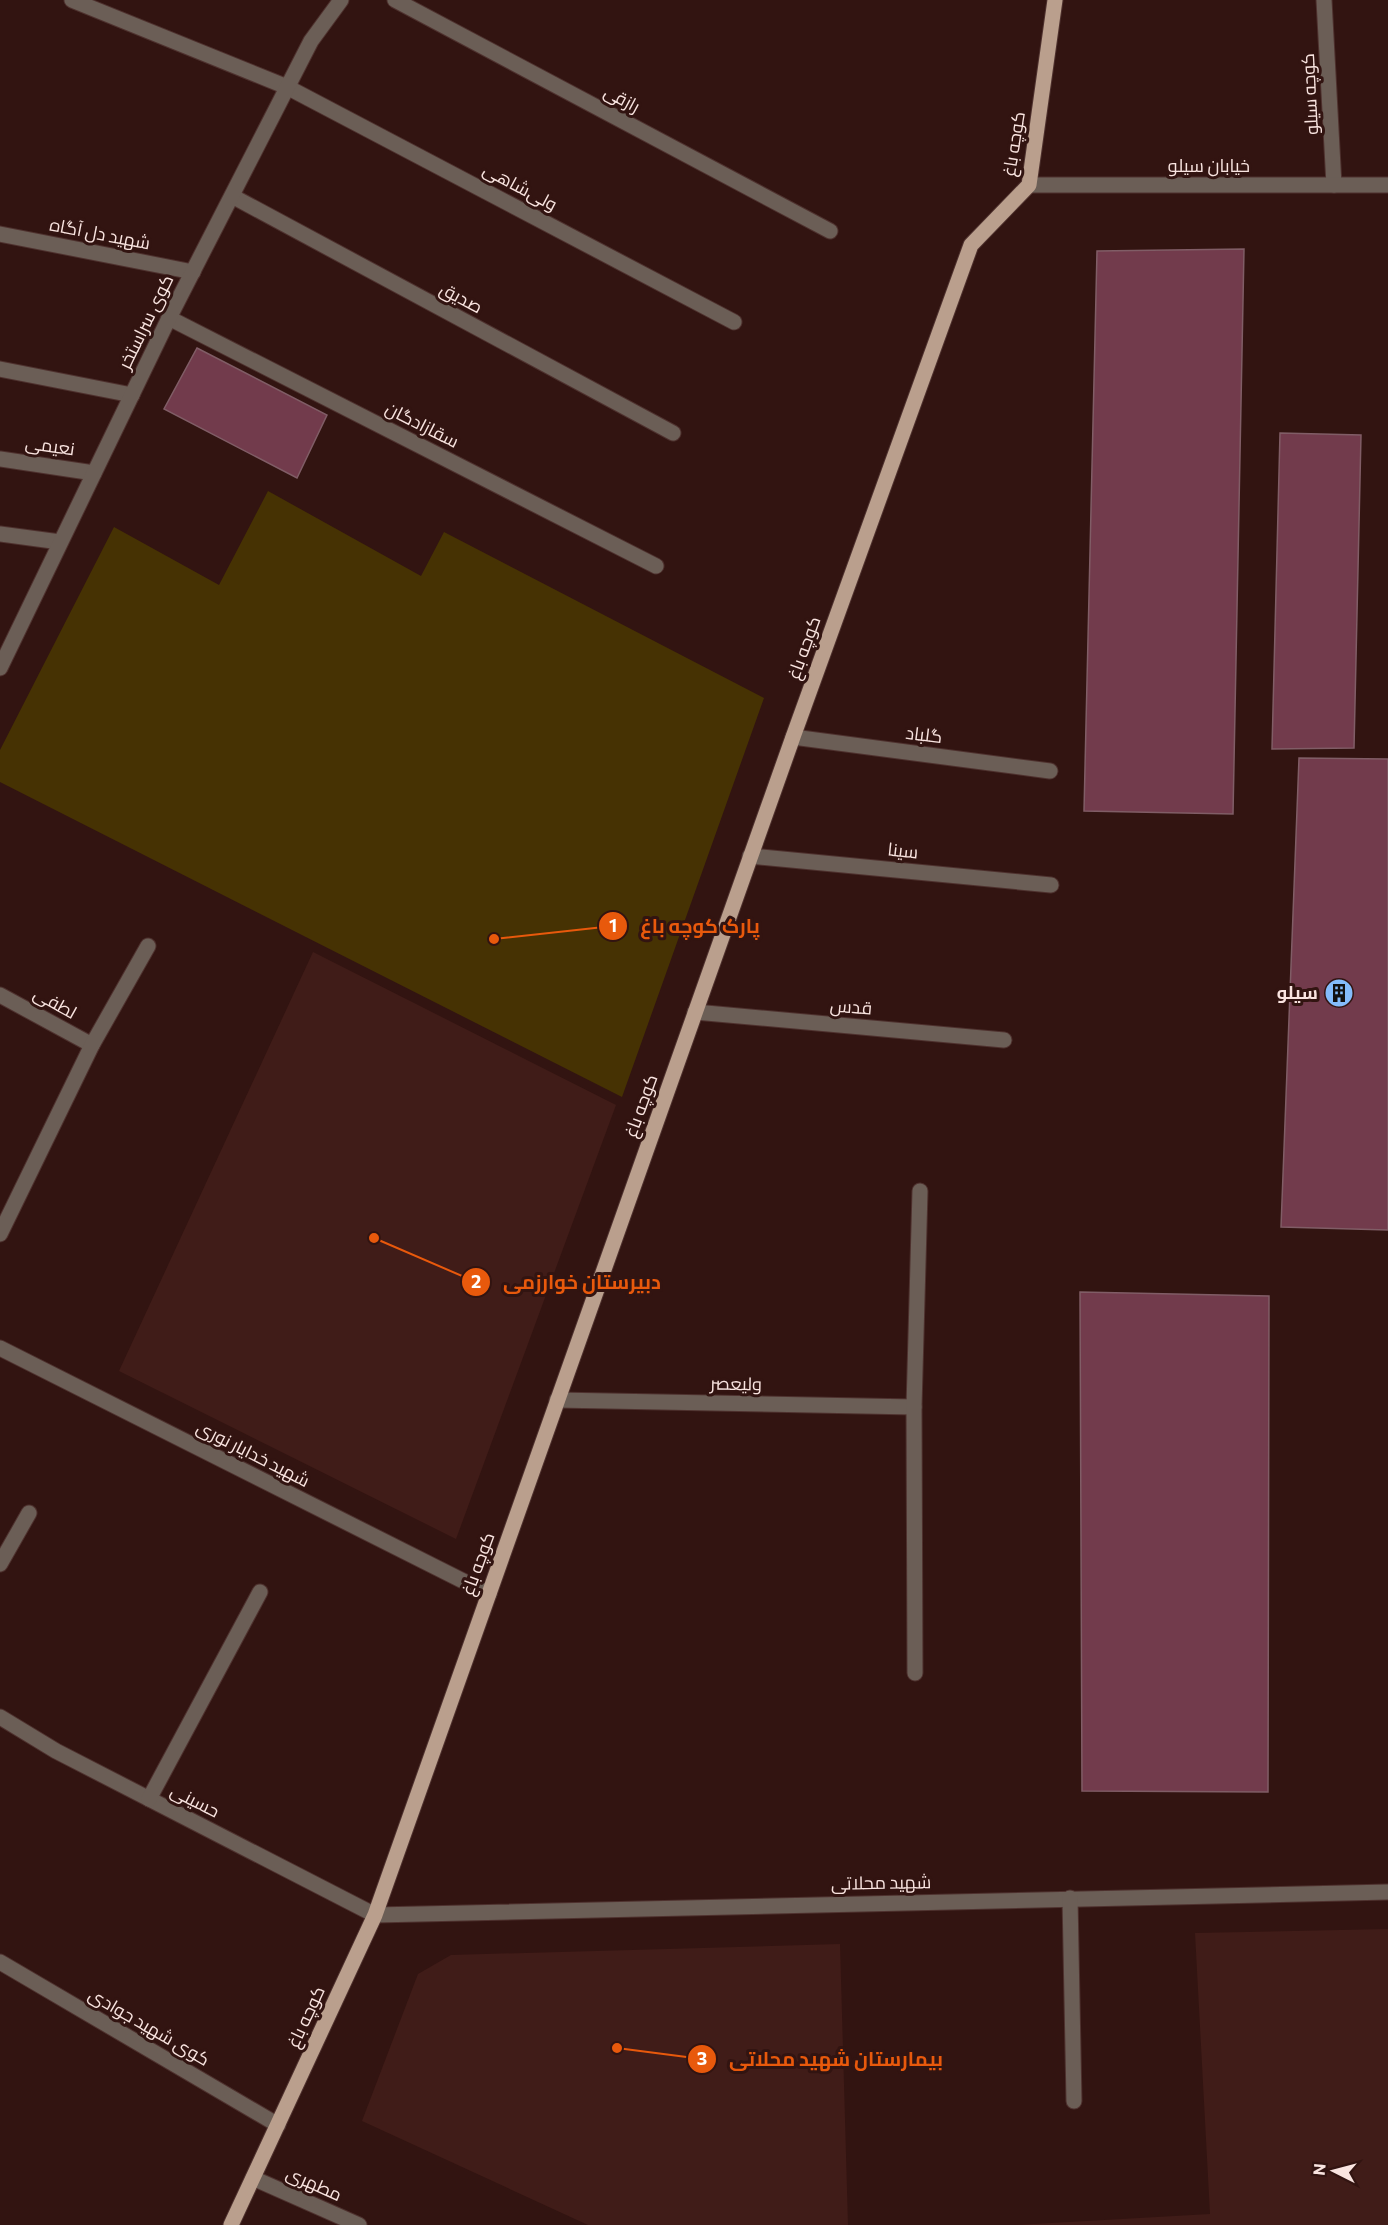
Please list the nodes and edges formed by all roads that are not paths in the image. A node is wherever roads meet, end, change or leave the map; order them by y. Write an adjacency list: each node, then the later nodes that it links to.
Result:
1 (72, 0): 6 (street, ولی‌شاهی)
2 (341, 0): 6 (street, کوی سراستخر)
3 (395, 0): 11 (street, رازقی)
4 (1055, 0): 7 (main road, کوچه باغ)
5 (1324, 0): 8 (street, کوچه سیلو)
6 (287, 87): 10 (street, کوی سراستخر); 15 (street, ولی‌شاهی)
7 (1029, 185): 8 (street, خیابان سیلو); 25 (main road, کوچه باغ)
8 (1334, 185): 9 (street, خیابان سیلو)
9 (1388, 185)
10 (232, 196): 13 (street, کوی سراستخر); 18 (street, صدیق)
11 (830, 231)
12 (0, 234): 13 (street, شهید دل آگاه)
13 (193, 272): 14 (street, کوی سراستخر)
14 (169, 318): 17 (street, کوی سراستخر); 23 (street, سقازادگان)
15 (734, 322)
16 (0, 369): 17 (street)
17 (132, 395): 20 (street, کوی سراستخر)
18 (673, 433)
19 (0, 459): 20 (street, نعیمی)
20 (94, 473): 22 (street, کوی سراستخر)
21 (0, 534): 22 (street)
22 (60, 542): 24 (street, کوی سراستخر)
23 (656, 566)
24 (2, 659)
25 (793, 737): 26 (street, گلباد); 27 (main road, کوچه باغ)
26 (1050, 771)
27 (750, 856): 28 (street, سینا); 31 (main road, کوچه باغ)
28 (1051, 885)
29 (148, 946): 33 (street)
30 (0, 995): 33 (street, لطفی)
31 (695, 1012): 32 (street, قدس); 37 (main road, کوچه باغ)
32 (1004, 1040)
33 (92, 1045): 35 (street)
34 (920, 1191): 38 (street)
35 (0, 1234)
36 (0, 1348): 42 (street, شهید خدایار نوری)
37 (557, 1400): 38 (street, ولیعصر); 42 (main road, کوچه باغ)
38 (914, 1407): 43 (street)
39 (29, 1513): 40 (street)
40 (0, 1564)
41 (260, 1592): 45 (street)
42 (489, 1594): 48 (main road, کوچه باغ)
43 (915, 1673)
44 (0, 1717): 45 (street, حسینی)
45 (149, 1800): 48 (street, حسینی)
46 (1388, 1892): 47 (street, شهید محلاتی)
47 (1070, 1898): 48 (street, شهید محلاتی); 50 (street)
48 (375, 1915): 51 (main road, کوچه باغ)
49 (0, 1962): 51 (street, کوی شهید جوادی)
50 (1074, 2101)
51 (278, 2125): 52 (main road, کوچه باغ)
52 (253, 2178): 53 (main road, کوچه باغ); 54 (street, مطهری)
53 (231, 2225)
54 (359, 2225)

